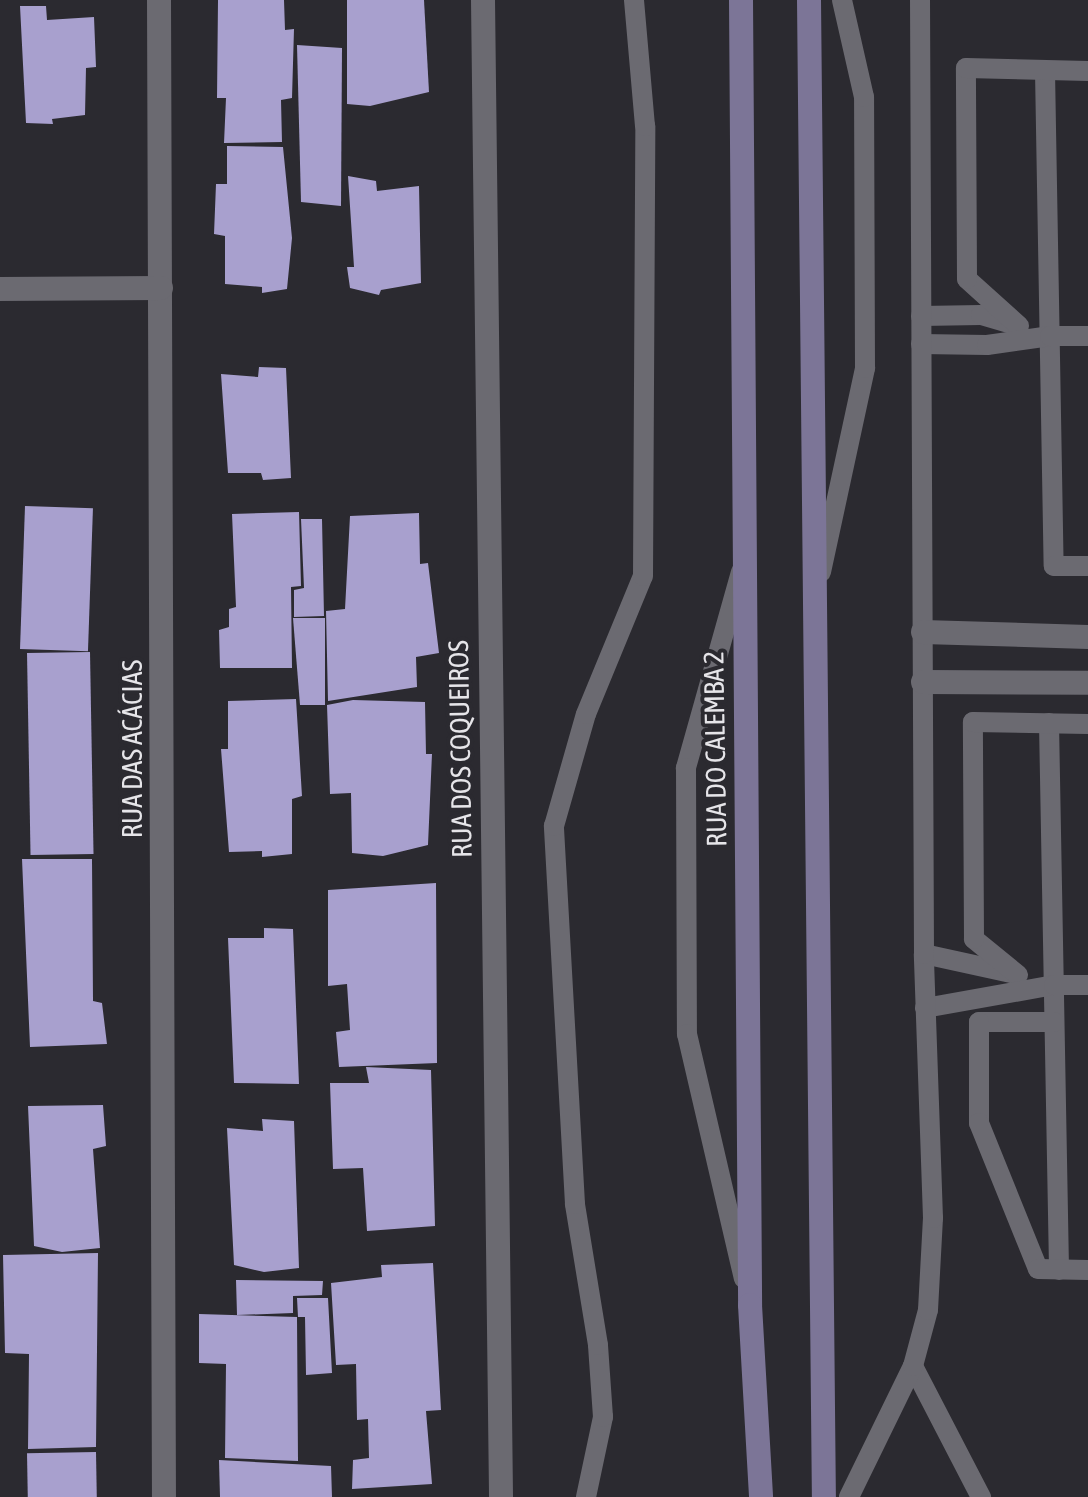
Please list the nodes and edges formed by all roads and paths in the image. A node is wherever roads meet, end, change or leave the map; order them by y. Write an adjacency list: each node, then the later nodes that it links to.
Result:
1 (159, 0): 10 (street, RUA DAS ACÁCIAS)
2 (483, 0): 37 (street, RUA DOS COQUEIROS)
3 (634, 0): 38 (lane)
4 (741, 0): 17 (main road, RUA DO CALEMBA 2)
5 (809, 0): 19 (main road)
6 (842, 0): 19 (lane)
7 (920, 0): 12 (lane)
8 (1045, 71): 9 (lane); 13 (lane); 14 (lane)
9 (1088, 71)
10 (161, 288): 11 (street); 36 (street, RUA DAS ACÁCIAS)
11 (0, 289)
12 (921, 316): 13 (lane); 16 (lane)
13 (1019, 326): 14 (lane)
14 (1050, 336): 15 (lane); 16 (lane); 18 (lane)
15 (1088, 336)
16 (921, 344): 20 (lane)
17 (743, 564): 34 (main road, RUA DO CALEMBA 2); 34 (lane)
18 (1088, 566)
19 (814, 607): 40 (main road)
20 (923, 632): 21 (street); 22 (lane)
21 (1088, 637)
22 (923, 682): 23 (street); 26 (lane)
23 (1088, 683)
24 (1049, 723): 25 (lane); 27 (lane); 28 (lane)
25 (1088, 724)
26 (924, 954): 27 (lane); 30 (lane)
27 (1018, 975): 28 (lane)
28 (1054, 985): 29 (lane); 30 (lane); 31 (lane)
29 (1088, 985)
30 (925, 1008): 35 (lane)
31 (1054, 1022): 32 (lane); 32 (lane)
32 (1059, 1270): 33 (lane)
33 (1088, 1270)
34 (750, 1305): 39 (main road, RUA DO CALEMBA 2)
35 (913, 1366): 41 (lane); 42 (lane)
36 (164, 1497)
37 (501, 1497)
38 (586, 1497)
39 (761, 1497)
40 (824, 1497)
41 (849, 1497)
42 (981, 1497)

